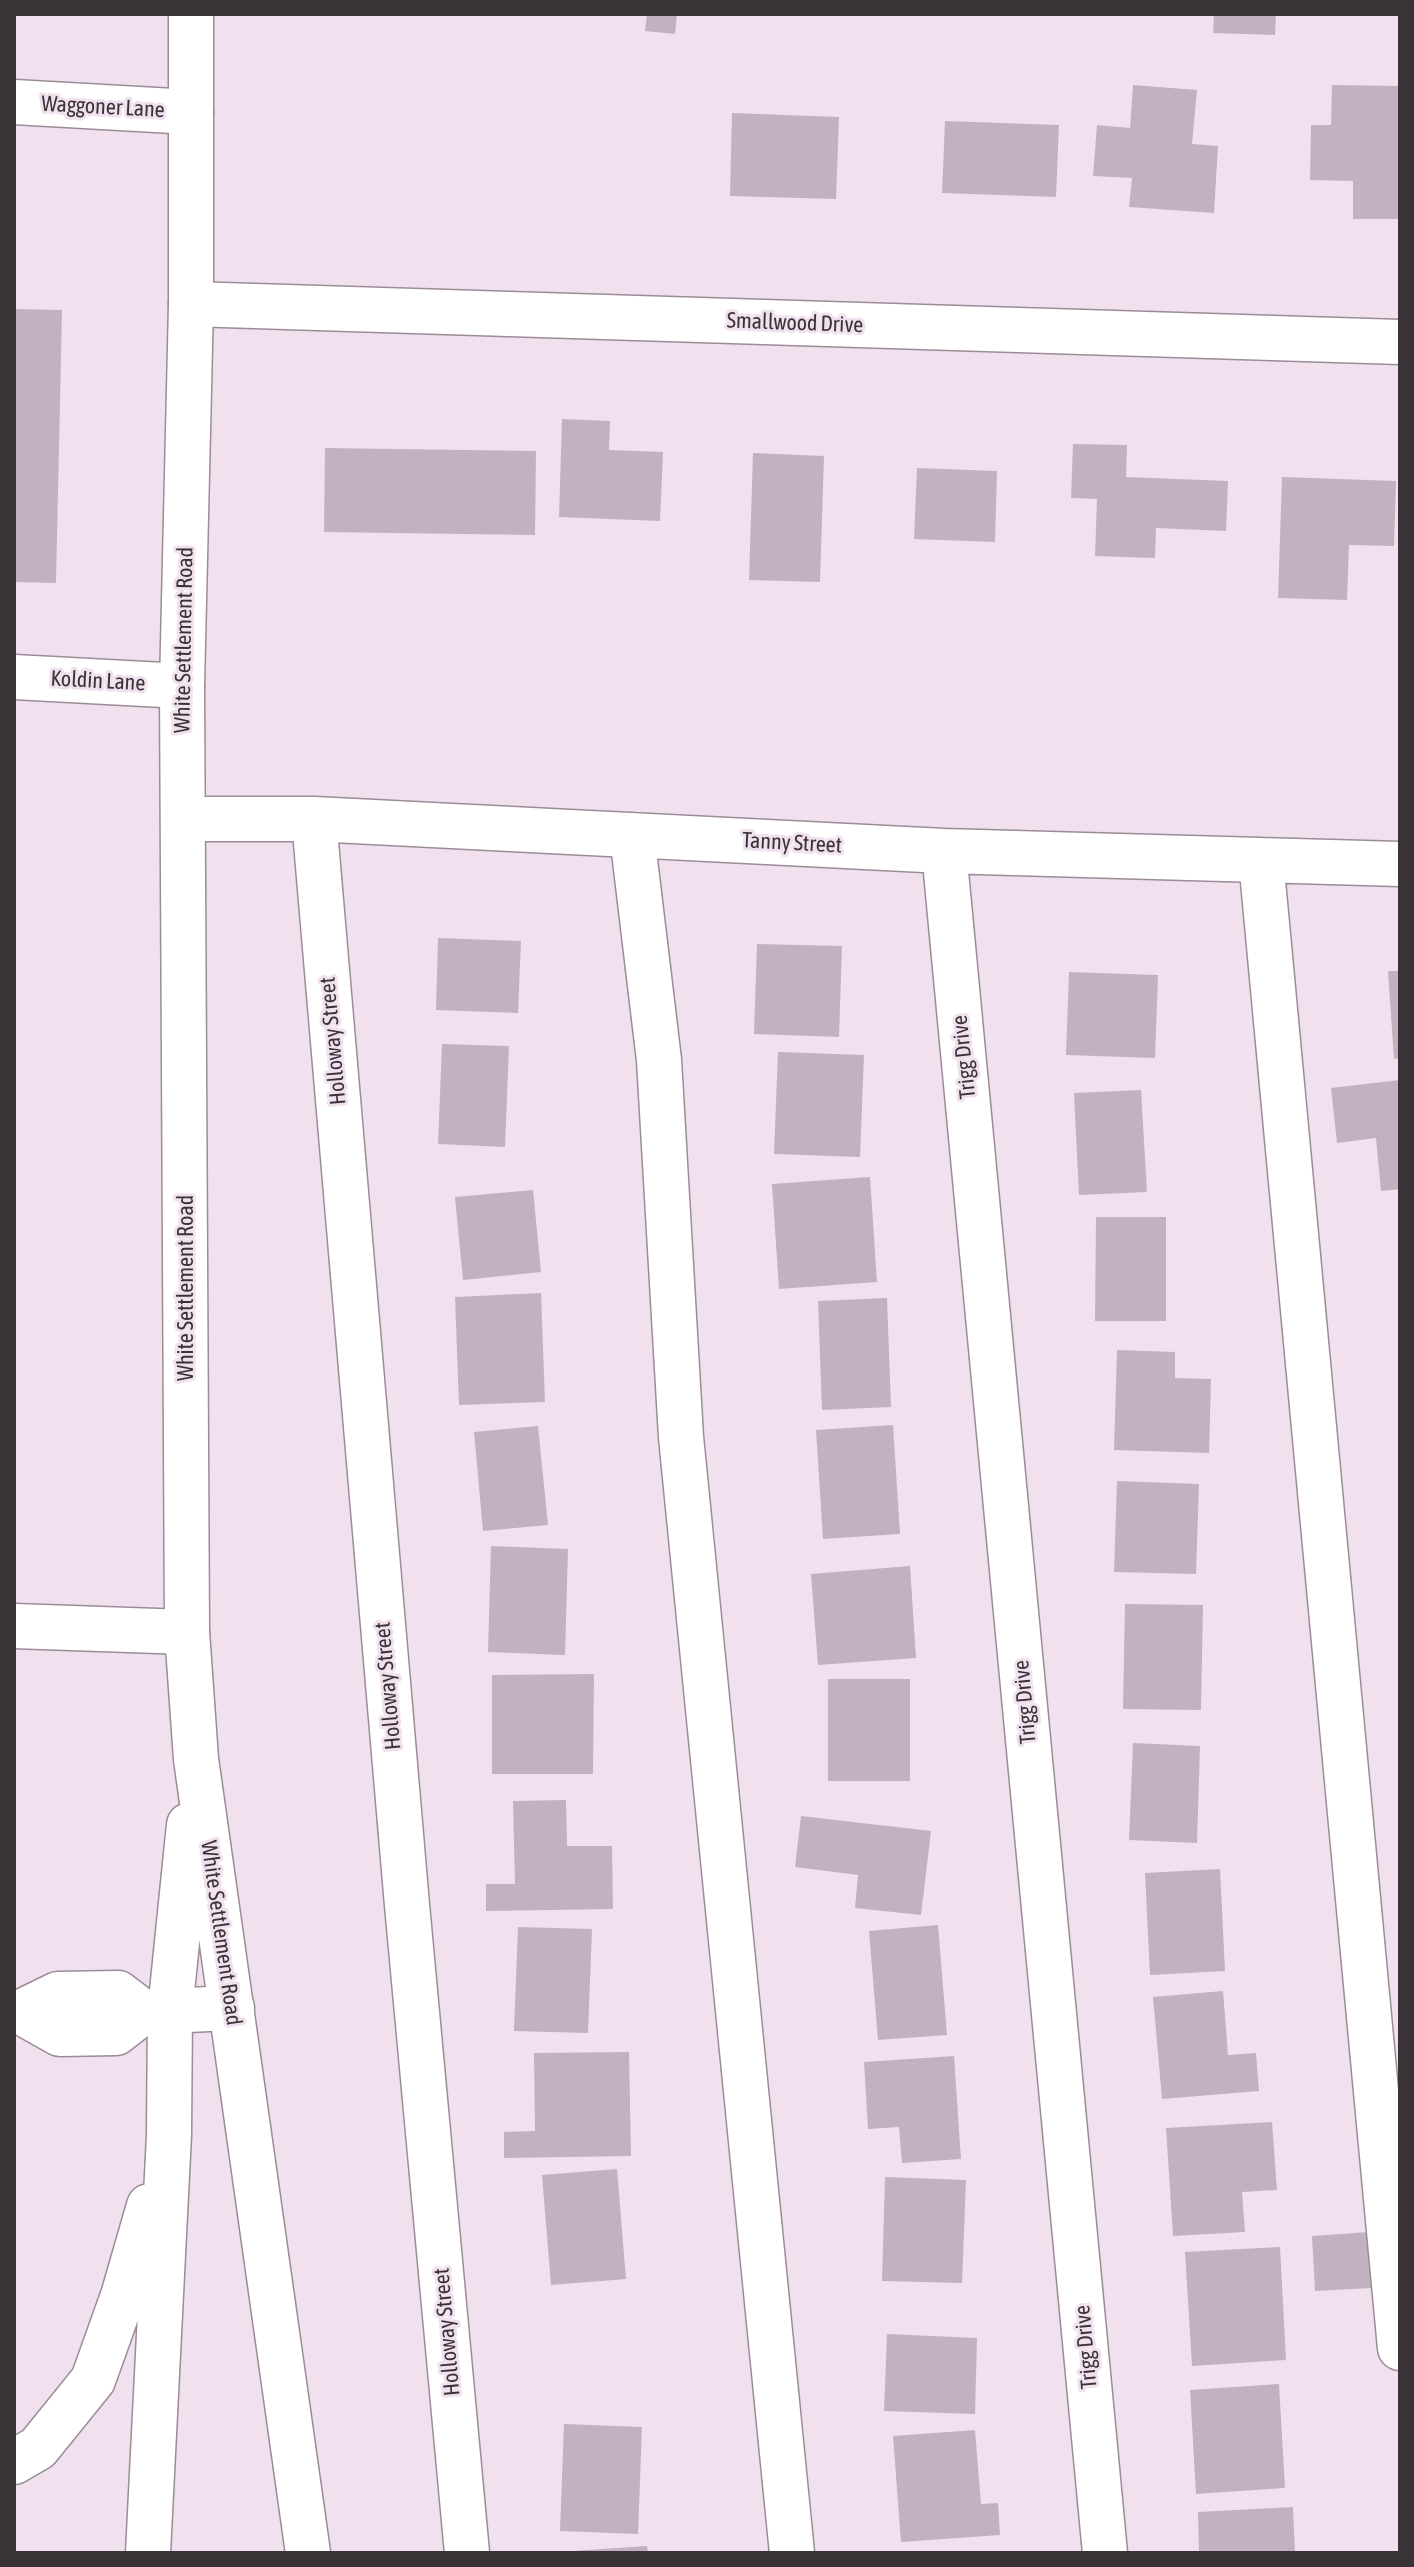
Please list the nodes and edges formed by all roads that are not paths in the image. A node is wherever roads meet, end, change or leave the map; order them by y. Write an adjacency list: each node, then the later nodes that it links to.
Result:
1 (191, 14): 3 (street, White Settlement Road)
2 (14, 102): 3 (street, Waggoner Lane)
3 (191, 112): 4 (street, White Settlement Road)
4 (191, 304): 5 (street, Smallwood Drive); 7 (street, White Settlement Road)
5 (1400, 342)
6 (14, 677): 7 (street, Koldin Lane)
7 (182, 686): 8 (street, White Settlement Road)
8 (184, 819): 9 (street, Tanny Street); 15 (street, White Settlement Road)
9 (314, 819): 10 (street, Tanny Street); 25 (street, Holloway Street)
10 (632, 835): 11 (street, Tanny Street); 26 (street)
11 (944, 851): 12 (street, Tanny Street); 27 (street, Trigg Drive)
12 (1261, 860): 13 (street, Tanny Street); 21 (street)
13 (1400, 864)
14 (14, 1626): 15 (street)
15 (187, 1632): 16 (street, White Settlement Road)
16 (196, 1759): 17 (street, White Settlement Road); 19 (street)
17 (232, 2008): 19 (street); 24 (street, White Settlement Road)
18 (17, 2011): 19 (street)
19 (157, 2012): 20 (street)
20 (169, 2135): 22 (street); 23 (street)
21 (1400, 2348)
22 (14, 2462)
23 (148, 2553)
24 (308, 2553)
25 (467, 2553)
26 (792, 2553)
27 (1105, 2553)

